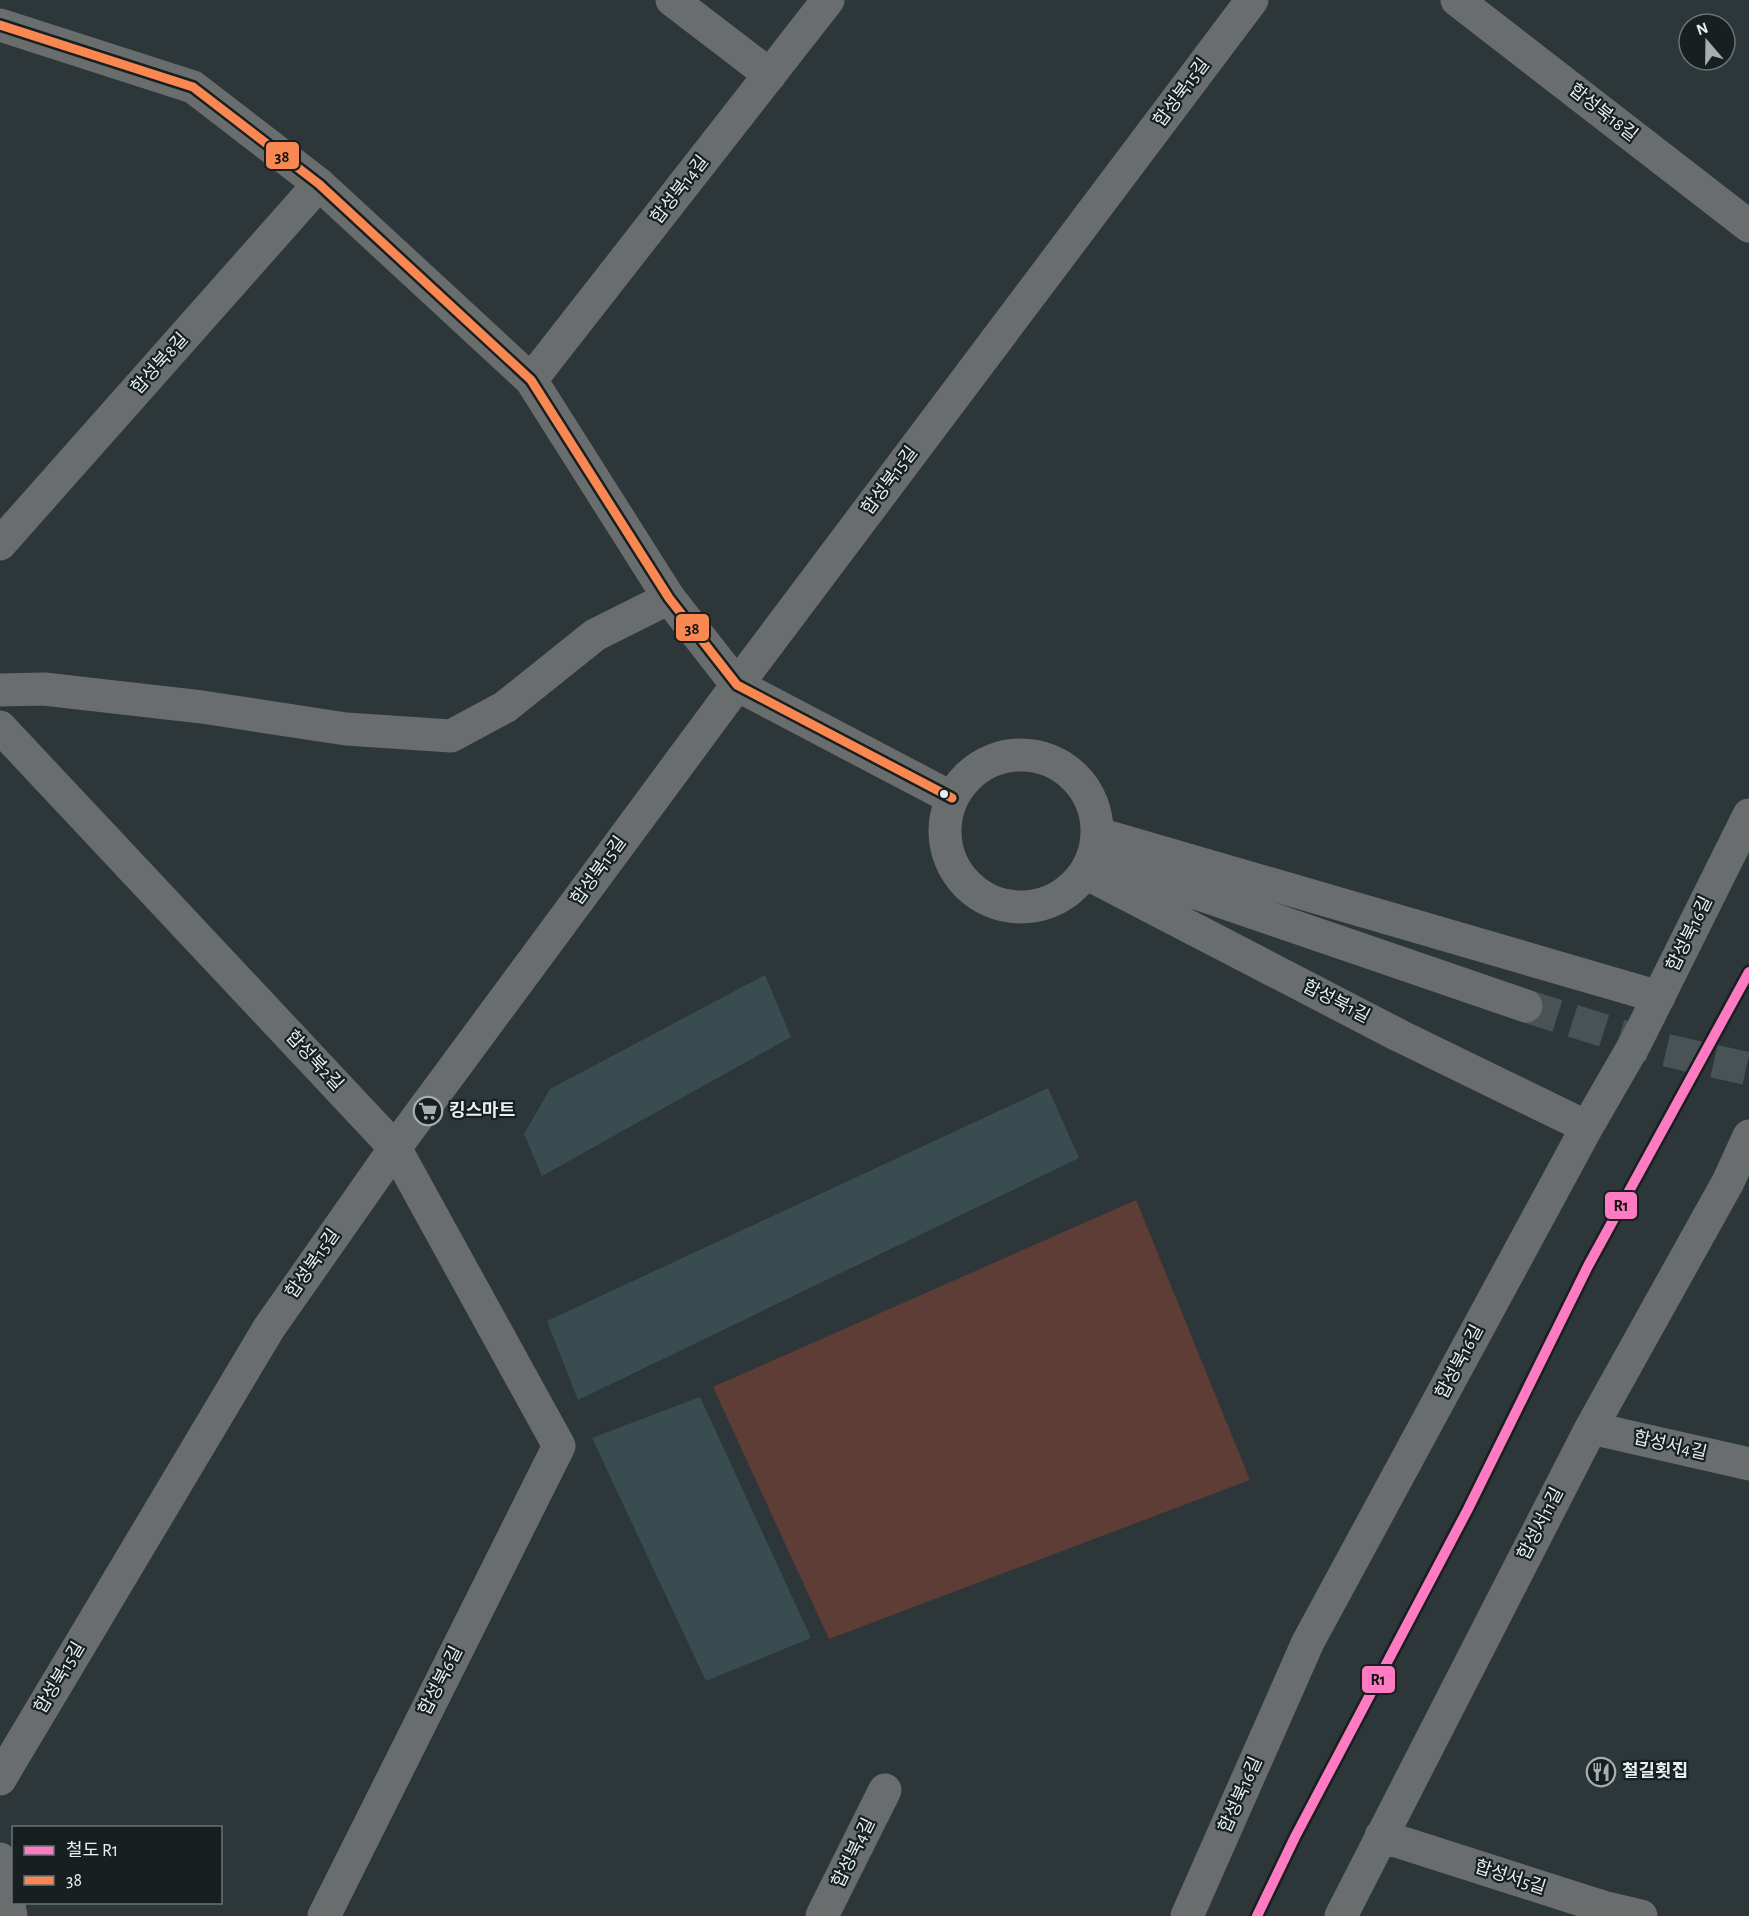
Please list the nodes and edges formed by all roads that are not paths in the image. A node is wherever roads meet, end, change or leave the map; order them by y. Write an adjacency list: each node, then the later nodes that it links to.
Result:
1 (672, 0): 6 (street)
2 (828, 0): 6 (street, 합성북14길)
3 (1252, 0): 12 (street, 합성북15길)
4 (1457, 0): 8 (street, 합성북18길)
5 (0, 25): 7 (street)
6 (770, 75): 9 (street, 합성북14길)
7 (319, 184): 9 (street); 10 (street, 합성북8길)
8 (1749, 226)
9 (531, 380): 11 (street)
10 (0, 544)
11 (669, 598): 12 (street); 13 (street)
12 (737, 685): 15 (street); 22 (street, 합성북15길)
13 (0, 690)
14 (0, 727): 22 (street, 합성북2길)
15 (952, 798): 17 (street); 17 (street)
16 (1749, 815): 18 (street, 합성북16길)
17 (1092, 855): 18 (street); 19 (street); 20 (street, 합성북1길)
18 (1659, 997): 20 (street, 합성북16길)
19 (1526, 1006)
20 (1587, 1127): 34 (street, 합성북16길)
21 (1749, 1136): 23 (street, 합성서11길)
22 (395, 1148): 24 (street, 합성북2길); 26 (street, 합성북15길)
23 (1591, 1428): 25 (street, 합성서4길); 28 (street, 합성서11길)
24 (559, 1446): 32 (street, 합성북6길)
25 (1749, 1464)
26 (0, 1779)
27 (885, 1790): 33 (street, 합성북4길)
28 (1381, 1836): 30 (street, 합성서5길); 35 (street, 합성서11길)
29 (0, 1859): 31 (street)
30 (1602, 1912): 36 (street, 합성서5길)
31 (11, 1916)
32 (324, 1916)
33 (822, 1916)
34 (1187, 1916)
35 (1341, 1916)
36 (1641, 1916)

